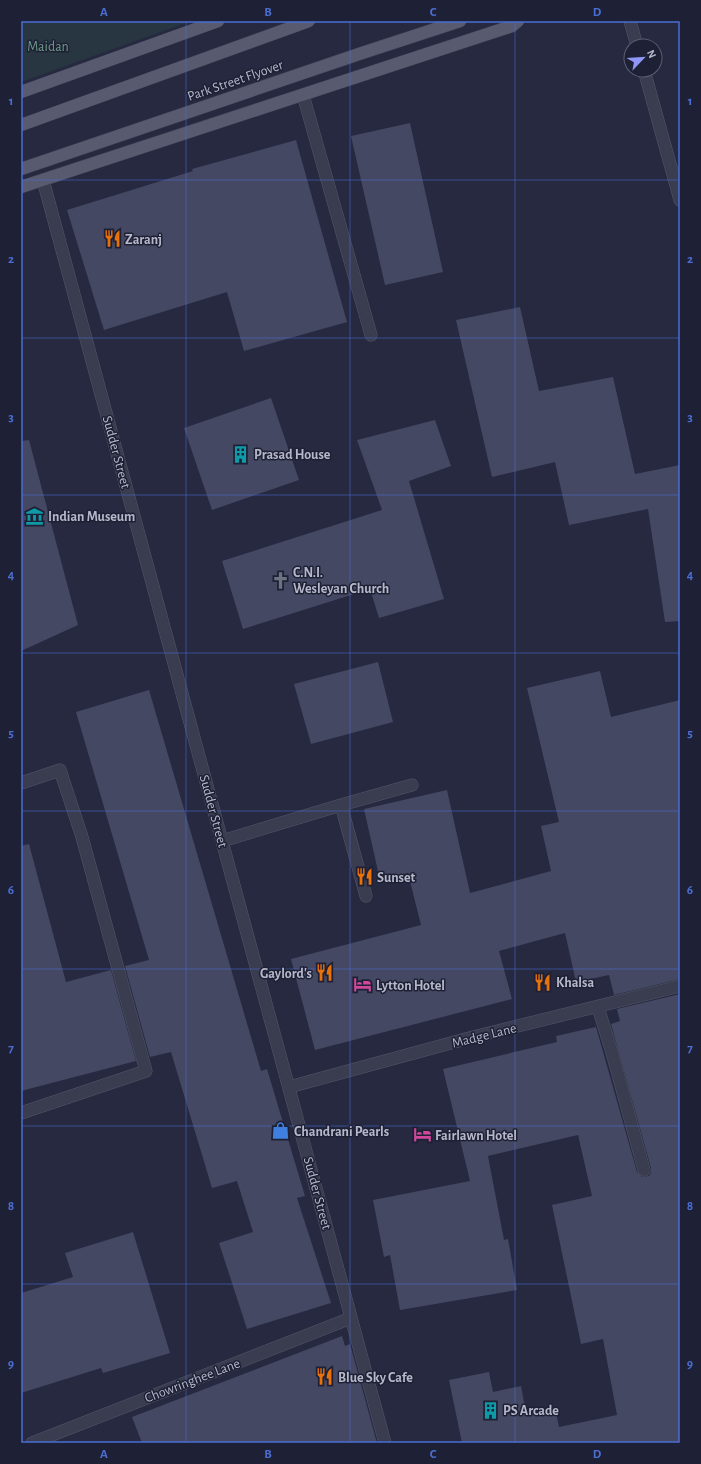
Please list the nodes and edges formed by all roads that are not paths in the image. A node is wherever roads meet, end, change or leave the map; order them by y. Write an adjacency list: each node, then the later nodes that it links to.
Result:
1 (218, 21): 8 (main road)
2 (309, 21): 10 (main road, bridge)
3 (460, 21): 11 (main road, Park Street Flyover)
4 (518, 21): 9 (main road)
5 (630, 21): 6 (street)
6 (635, 38)
7 (646, 78): 14 (street)
8 (21, 92)
9 (303, 95): 12 (main road); 15 (street)
10 (21, 125)
11 (21, 169)
12 (43, 180): 13 (main road); 19 (street, Sudder Street)
13 (21, 187)
14 (680, 200)
15 (371, 335)
16 (21, 783): 24 (street)
17 (412, 785): 18 (street)
18 (340, 806): 19 (street); 20 (street)
19 (222, 840): 23 (street, Sudder Street)
20 (366, 896)
21 (680, 986): 22 (street, Madge Lane)
22 (598, 1007): 23 (street, Madge Lane); 25 (street)
23 (289, 1087): 26 (street, Sudder Street)
24 (21, 1112)
25 (644, 1170)
26 (351, 1318): 27 (street, Chowringhee Lane); 28 (street, Sudder Street)
27 (32, 1443)
28 (385, 1443)

